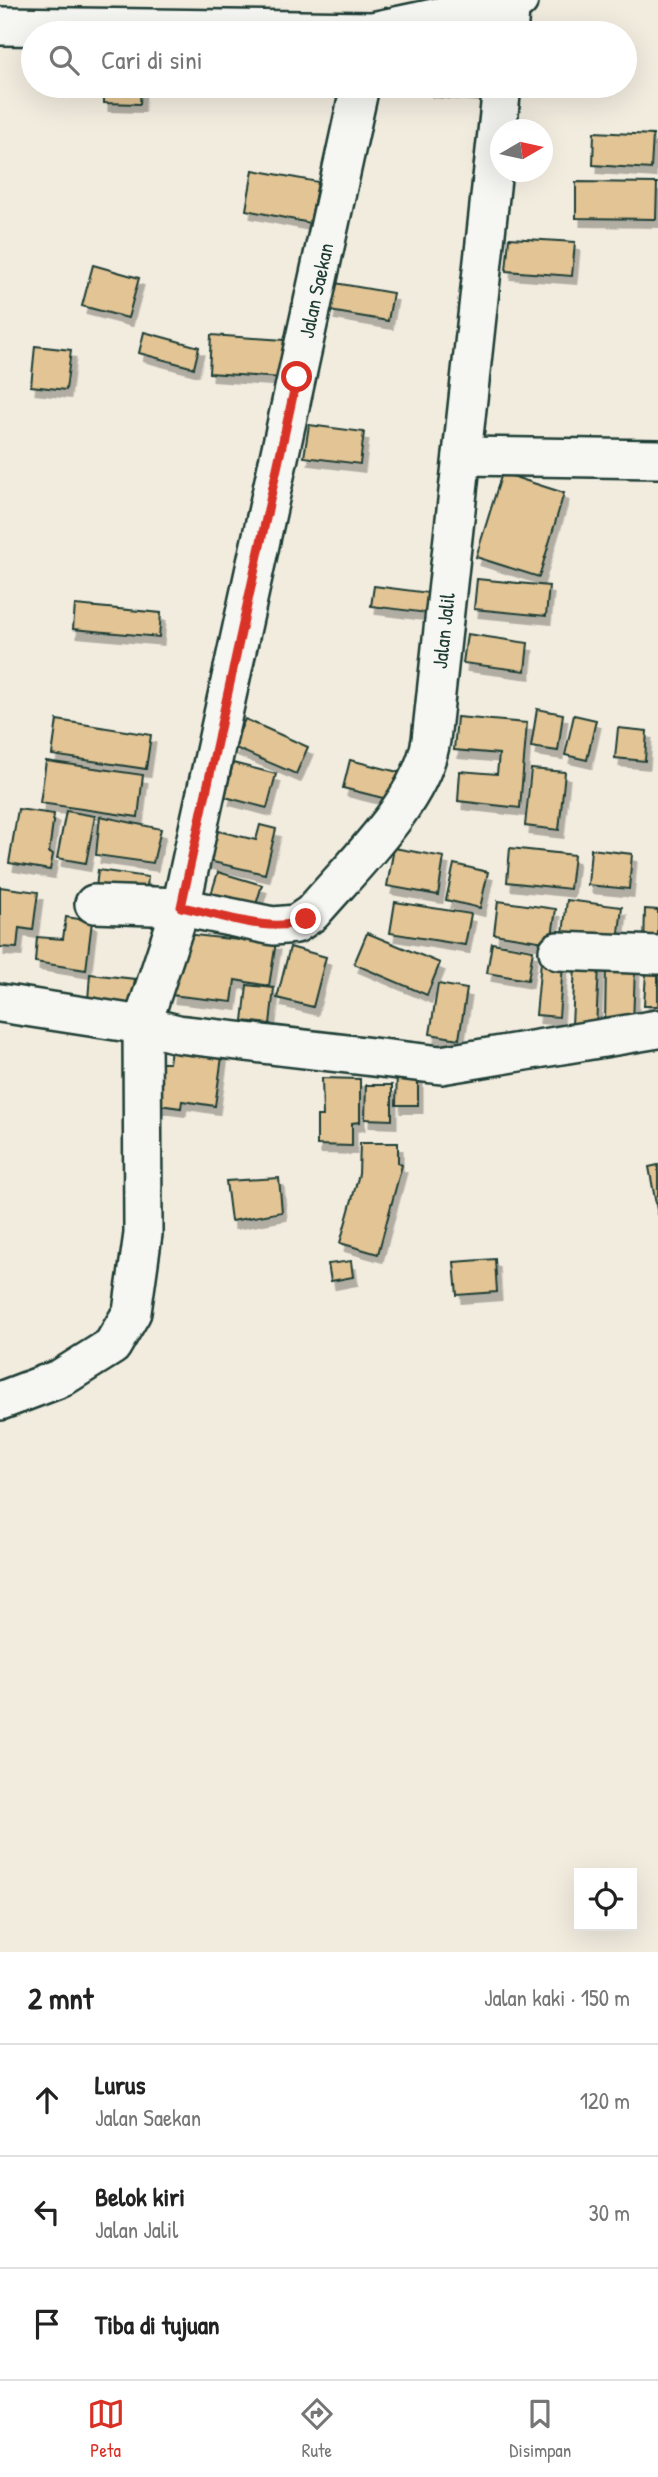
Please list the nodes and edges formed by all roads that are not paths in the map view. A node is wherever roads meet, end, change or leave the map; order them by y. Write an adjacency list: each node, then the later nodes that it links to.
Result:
1 (512, 11): 2 (street)
2 (445, 21)
3 (0, 26): 4 (street)
4 (21, 26)
5 (357, 98): 10 (street, Jalan Saekan)
6 (501, 98): 7 (street, Jalan Jalil)
7 (462, 456): 8 (street); 10 (street, Jalan Jalil)
8 (658, 459)
9 (94, 904): 10 (street, Jalan Jalil)
10 (181, 907): 14 (street, Jalan Saekan)
11 (558, 951): 12 (street)
12 (658, 955)
13 (0, 1003): 14 (street)
14 (142, 1025): 15 (street); 16 (street, Jalan Saekan)
15 (658, 1029)
16 (0, 1401)

